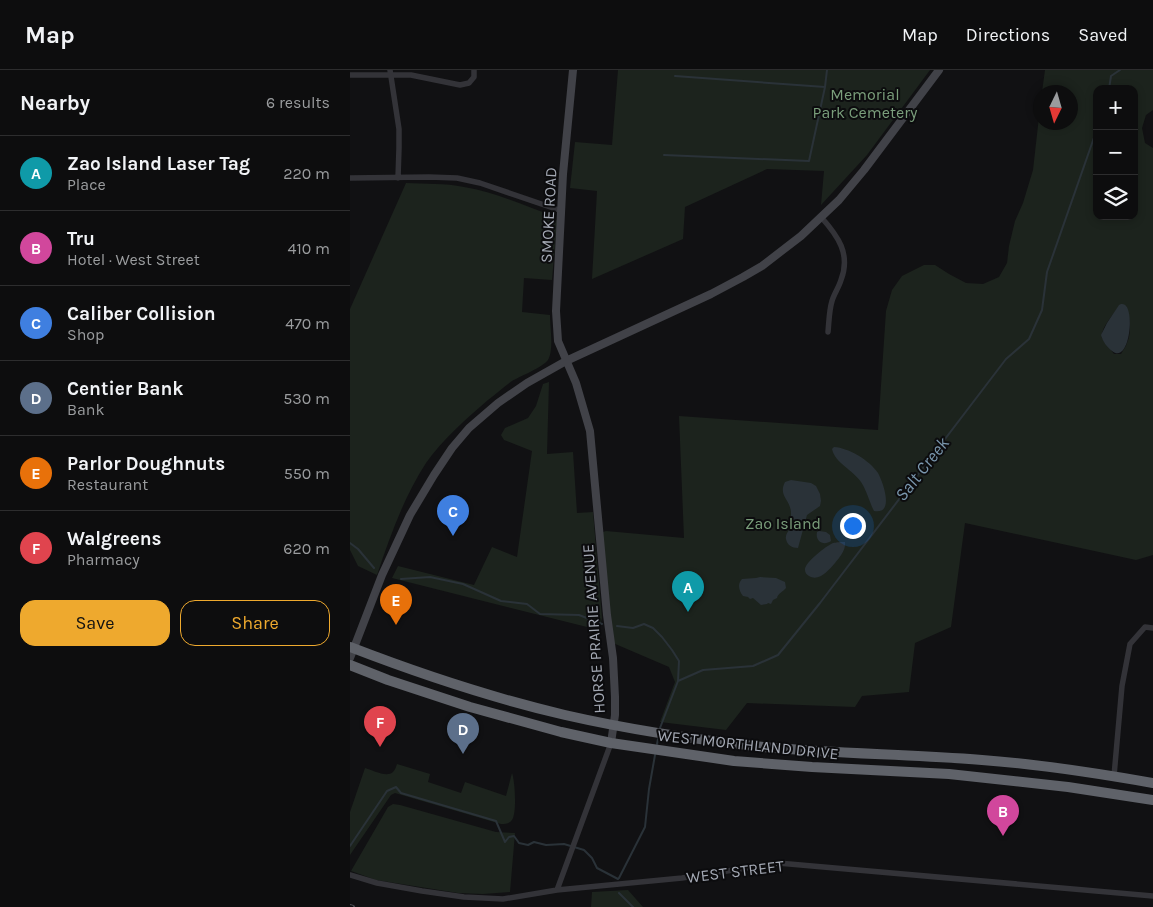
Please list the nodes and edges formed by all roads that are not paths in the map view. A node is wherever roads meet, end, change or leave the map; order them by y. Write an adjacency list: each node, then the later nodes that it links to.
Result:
1 (474, 70): 4 (street)
2 (573, 70): 8 (main road, SMOKE ROAD)
3 (939, 70): 9 (main road)
4 (391, 72): 5 (street); 7 (street)
5 (350, 75)
6 (350, 178): 7 (street)
7 (398, 178): 8 (street)
8 (562, 211): 11 (main road, SMOKE ROAD)
9 (821, 217): 10 (street); 11 (main road)
10 (828, 332)
11 (566, 361): 13 (main road); 15 (main road, HORSE PRAIRIE AVENUE)
12 (1153, 628): 17 (street)
13 (351, 651): 15 (highway, WEST MORTHLAND DRIVE)
14 (350, 665): 16 (highway, WEST MORTHLAND DRIVE)
15 (614, 725): 16 (main road, HORSE PRAIRIE AVENUE); 17 (highway, WEST MORTHLAND DRIVE)
16 (611, 743): 19 (highway, WEST MORTHLAND DRIVE); 21 (street, HORSE PRAIRIE AVENUE)
17 (1114, 776): 18 (highway, WEST MORTHLAND DRIVE)
18 (1153, 783)
19 (1153, 800)
20 (350, 874): 23 (street, WEST STREET)
21 (557, 890): 22 (street, WEST STREET); 23 (street, WEST STREET)
22 (1153, 896)
23 (502, 899): 24 (street)
24 (502, 907)

